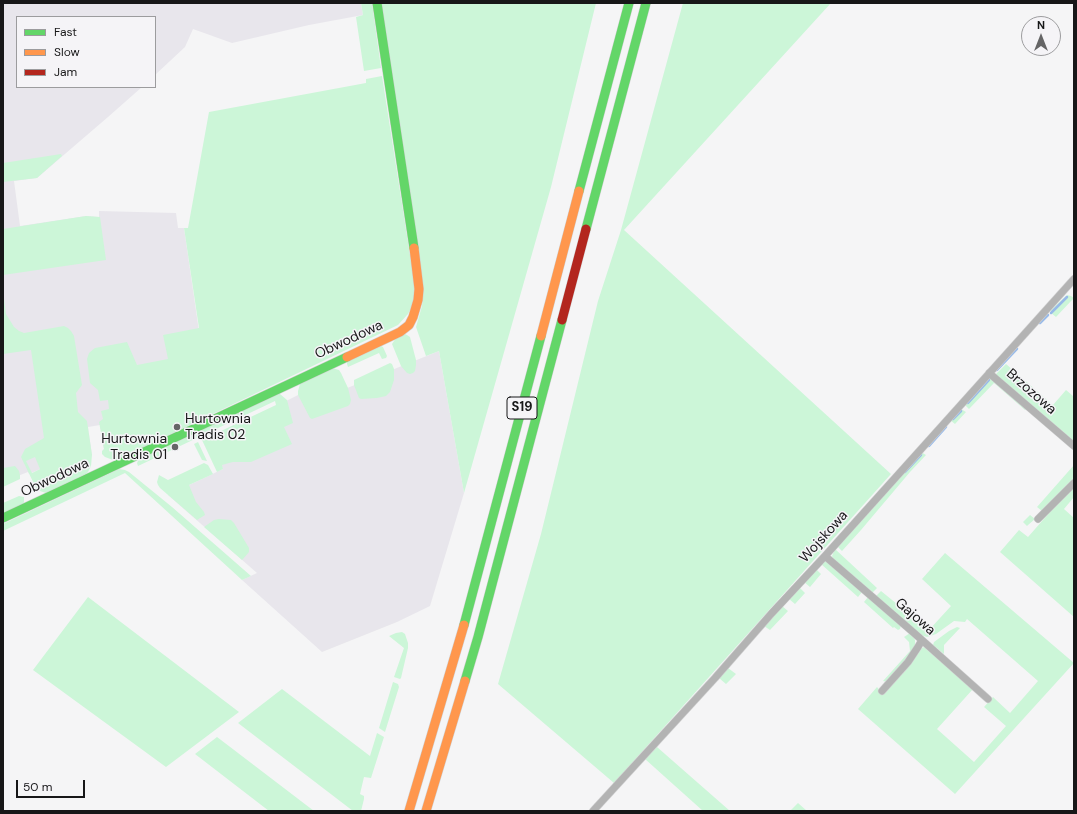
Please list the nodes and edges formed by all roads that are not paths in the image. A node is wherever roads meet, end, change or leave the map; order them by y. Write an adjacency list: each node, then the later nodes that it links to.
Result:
1 (377, 3): 8 (main road, Obwodowa)
2 (629, 3): 14 (main road, S19)
3 (646, 3): 15 (main road, S19)
4 (1074, 279): 5 (street, Wojskowa)
5 (989, 372): 6 (street, Brzozowa); 10 (street, Wojskowa)
6 (1074, 446)
7 (1074, 484): 9 (street)
8 (3, 518)
9 (1038, 519)
10 (825, 556): 11 (street, Gajowa); 16 (street, Wojskowa)
11 (922, 640): 12 (street); 13 (street, Gajowa)
12 (882, 691)
13 (988, 699)
14 (409, 811)
15 (426, 811)
16 (593, 811)

